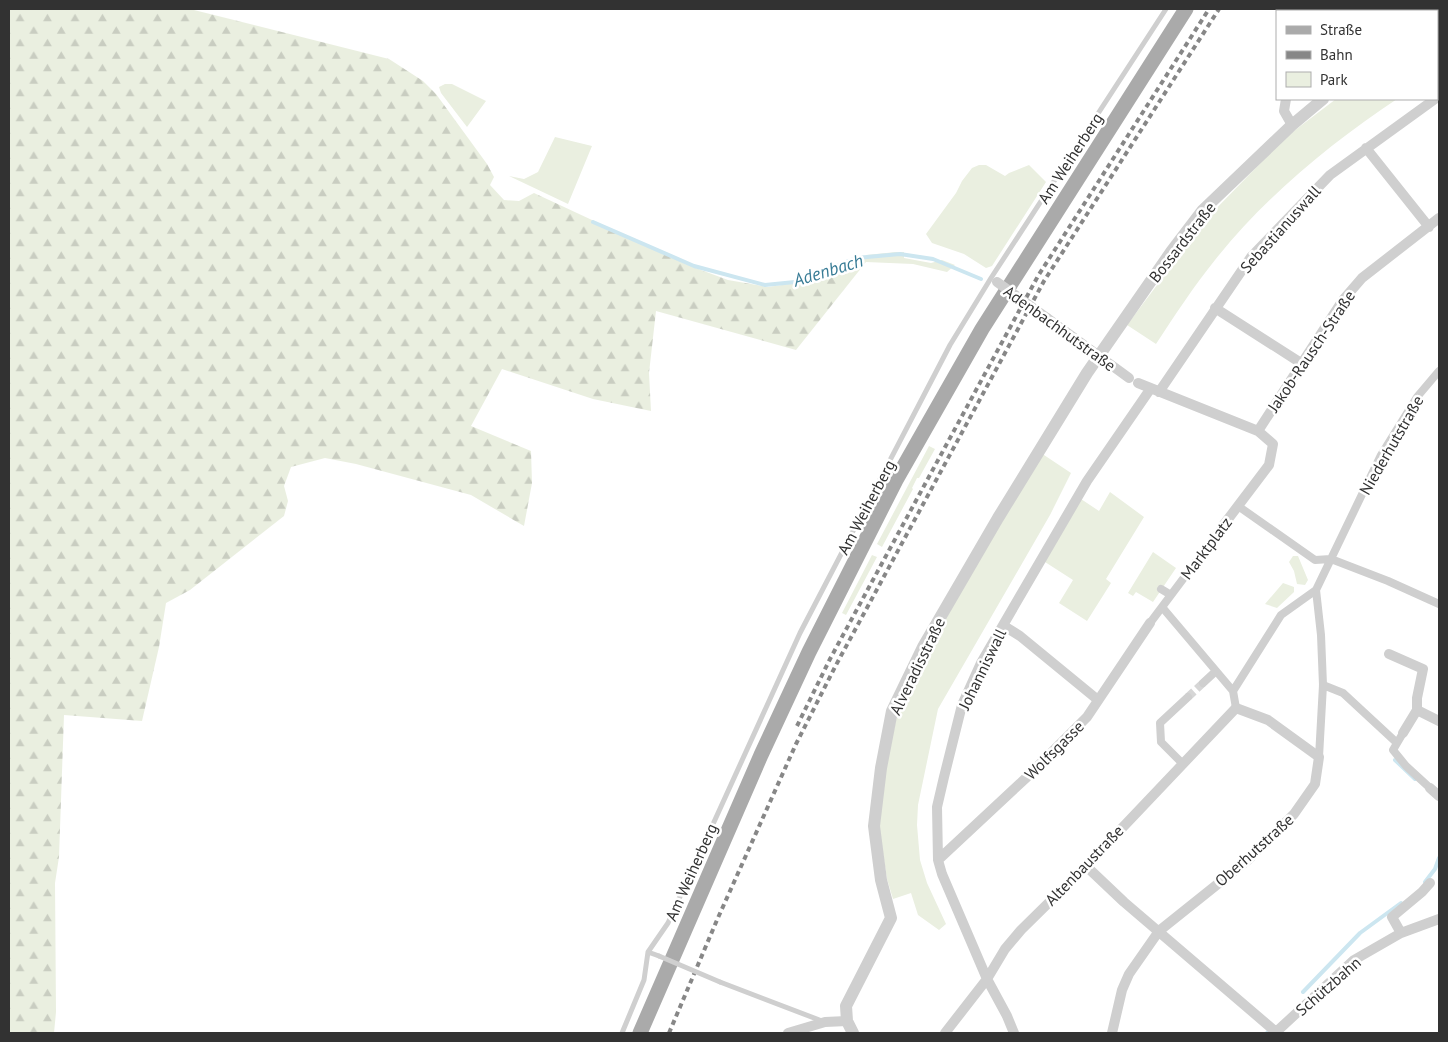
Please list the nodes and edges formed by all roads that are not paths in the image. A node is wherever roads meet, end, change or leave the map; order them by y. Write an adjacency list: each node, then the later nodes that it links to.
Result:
1 (1166, 9): 10 (lane, Am Weiherberg)
2 (1186, 9): 54 (main road)
3 (1286, 100): 6 (street)
4 (1323, 100): 6 (street, Bossardstraße)
5 (1433, 100): 7 (street, Sebastianuswall)
6 (1292, 125): 12 (street, Bossardstraße)
7 (1366, 148): 9 (street); 11 (street, Sebastianuswall)
8 (1439, 218): 9 (street, Jakob-Rausch-Straße)
9 (1429, 227): 13 (street, Jakob-Rausch-Straße)
10 (994, 280): 12 (street, Adenbachhutstraße, bridge); 49 (lane, Am Weiherberg)
11 (1215, 308): 13 (street); 15 (street, Sebastianuswall)
12 (1099, 356): 15 (street, Adenbachhutstraße); 51 (street, Alveradisstraße)
13 (1301, 363): 16 (street, Jakob-Rausch-Straße)
14 (1439, 371): 19 (street, Niederhutstraße)
15 (1155, 390): 16 (street, Adenbachhutstraße); 26 (street, Johanniswall)
16 (1258, 431): 17 (street)
17 (1238, 506): 18 (street, Marktplatz); 19 (street, Marktplatz)
18 (1222, 527): 22 (street, Marktplatz)
19 (1331, 559): 21 (street); 23 (street, Marktplatz)
20 (1161, 589): 22 (street)
21 (1316, 590): 30 (street, Oberhutstraße); 31 (street)
22 (1171, 595): 24 (street, Marktplatz)
23 (1439, 604)
24 (1162, 607): 25 (street, Marktplatz); 28 (street)
25 (1150, 623): 33 (street, Wolfsgasse)
26 (1004, 626): 33 (street); 43 (street, Johanniswall)
27 (1389, 654): 35 (street)
28 (1216, 671): 29 (street); 31 (street)
29 (1203, 683)
30 (1323, 685): 38 (street); 39 (street, Oberhutstraße)
31 (1233, 691): 34 (street)
32 (1188, 697): 40 (street)
33 (1098, 700): 43 (street, Wolfsgasse)
34 (1236, 708): 39 (street); 40 (street, Altenbaustraße)
35 (1417, 710): 36 (street); 37 (street)
36 (1439, 721)
37 (1404, 732): 38 (street)
38 (1397, 743): 41 (street)
39 (1319, 756): 47 (street, Oberhutstraße)
40 (1182, 763): 44 (street, Altenbaustraße)
41 (1430, 788): 42 (street)
42 (1439, 796)
43 (938, 860): 50 (street, Johanniswall)
44 (1086, 866): 47 (street); 50 (street, Altenbaustraße)
45 (1430, 883): 48 (street)
46 (1439, 919): 48 (street, Schützbahn)
47 (1159, 931): 59 (street, Oberhutstraße); 60 (street)
48 (1401, 933): 60 (street, Schützbahn)
49 (648, 952): 52 (lane, bridge); 53 (lane, Am Weiherberg)
50 (987, 979): 57 (street, Altenbaustraße); 58 (street, Johanniswall)
51 (847, 1021): 52 (street); 56 (street)
52 (825, 1022): 55 (street)
53 (622, 1033)
54 (640, 1033)
55 (788, 1033)
56 (853, 1033)
57 (945, 1033)
58 (1014, 1033)
59 (1112, 1033)
60 (1276, 1033)

